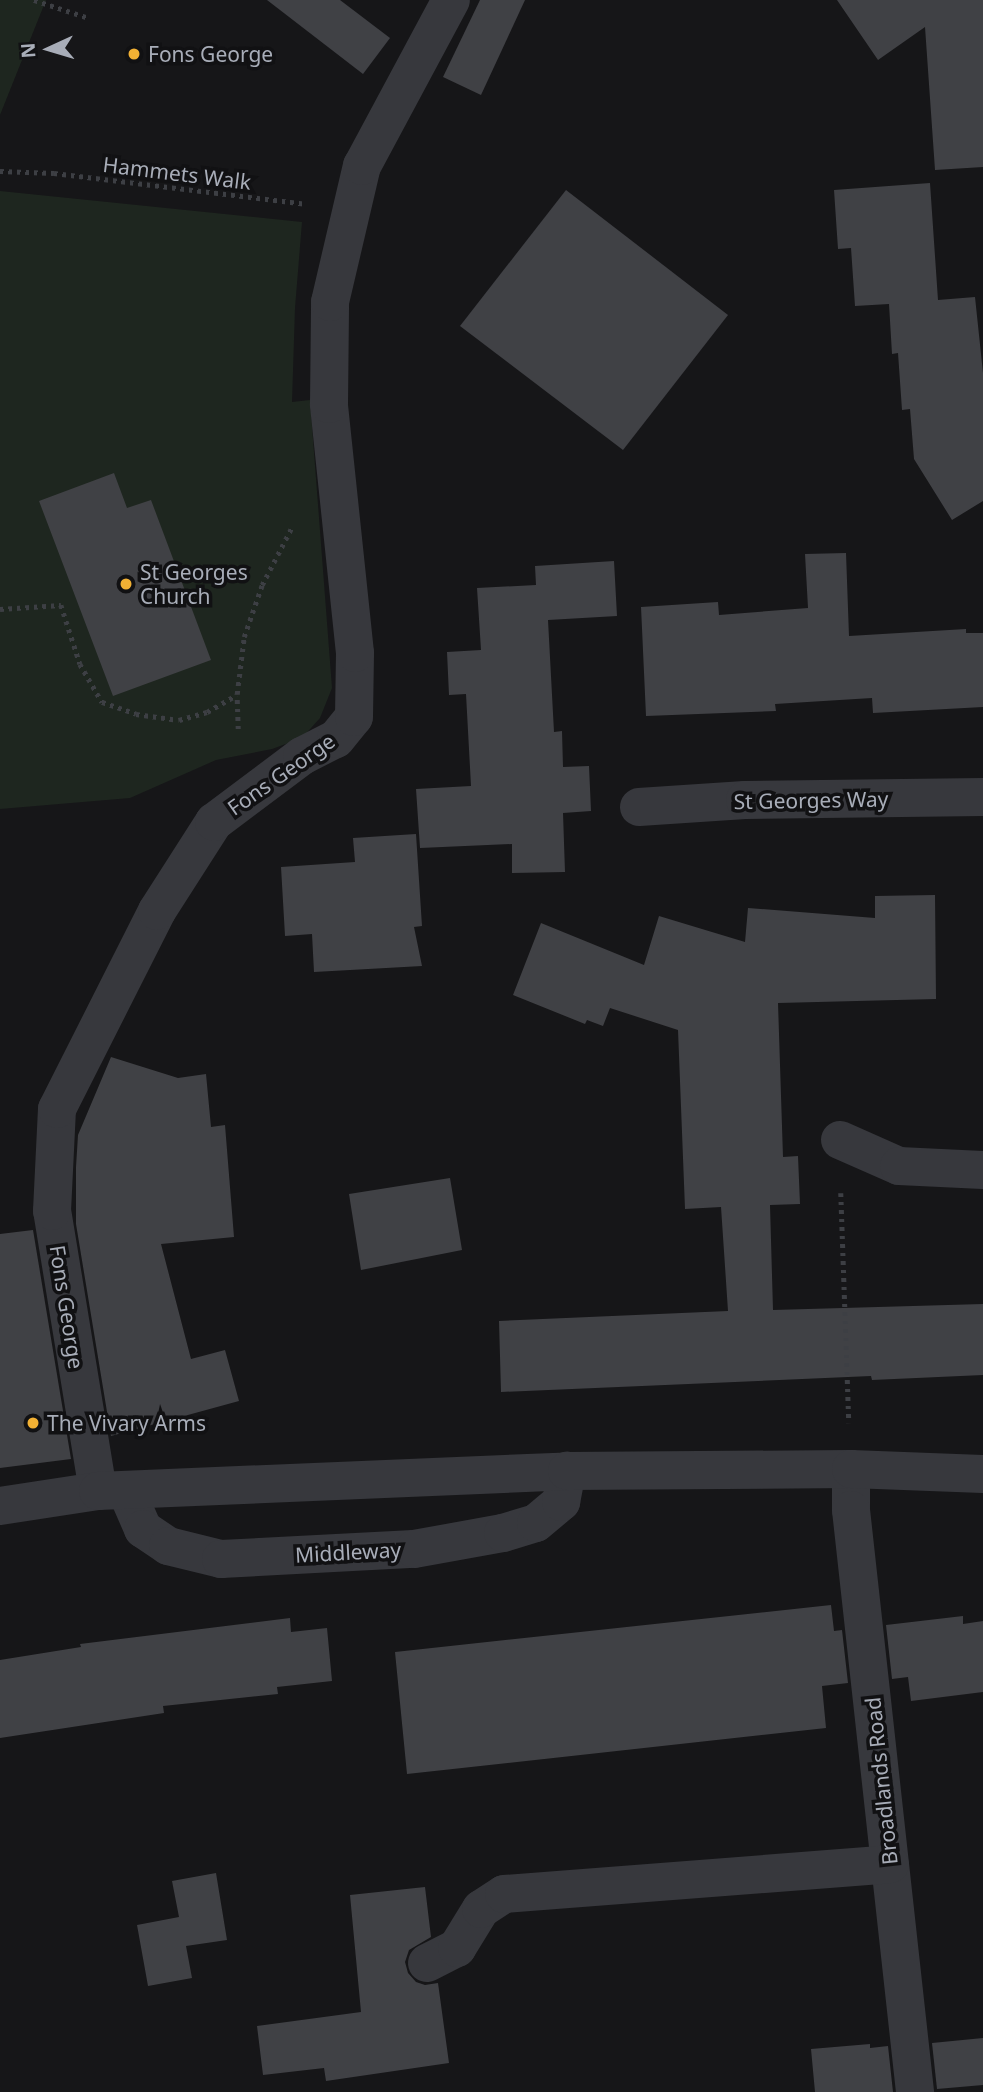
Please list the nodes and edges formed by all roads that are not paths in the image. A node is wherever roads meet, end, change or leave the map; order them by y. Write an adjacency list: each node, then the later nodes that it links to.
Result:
1 (451, 0): 9 (street, Fons George)
2 (983, 797): 3 (street, St Georges Way)
3 (639, 807)
4 (840, 1140): 5 (street)
5 (983, 1170)
6 (851, 1469): 7 (street); 8 (street); 11 (street, Broadlands Road)
7 (567, 1471): 9 (street); 9 (street, Middleway)
8 (983, 1474)
9 (112, 1491): 10 (street)
10 (0, 1506)
11 (890, 1864): 12 (street); 13 (street, Broadlands Road)
12 (427, 1963)
13 (915, 2092)

